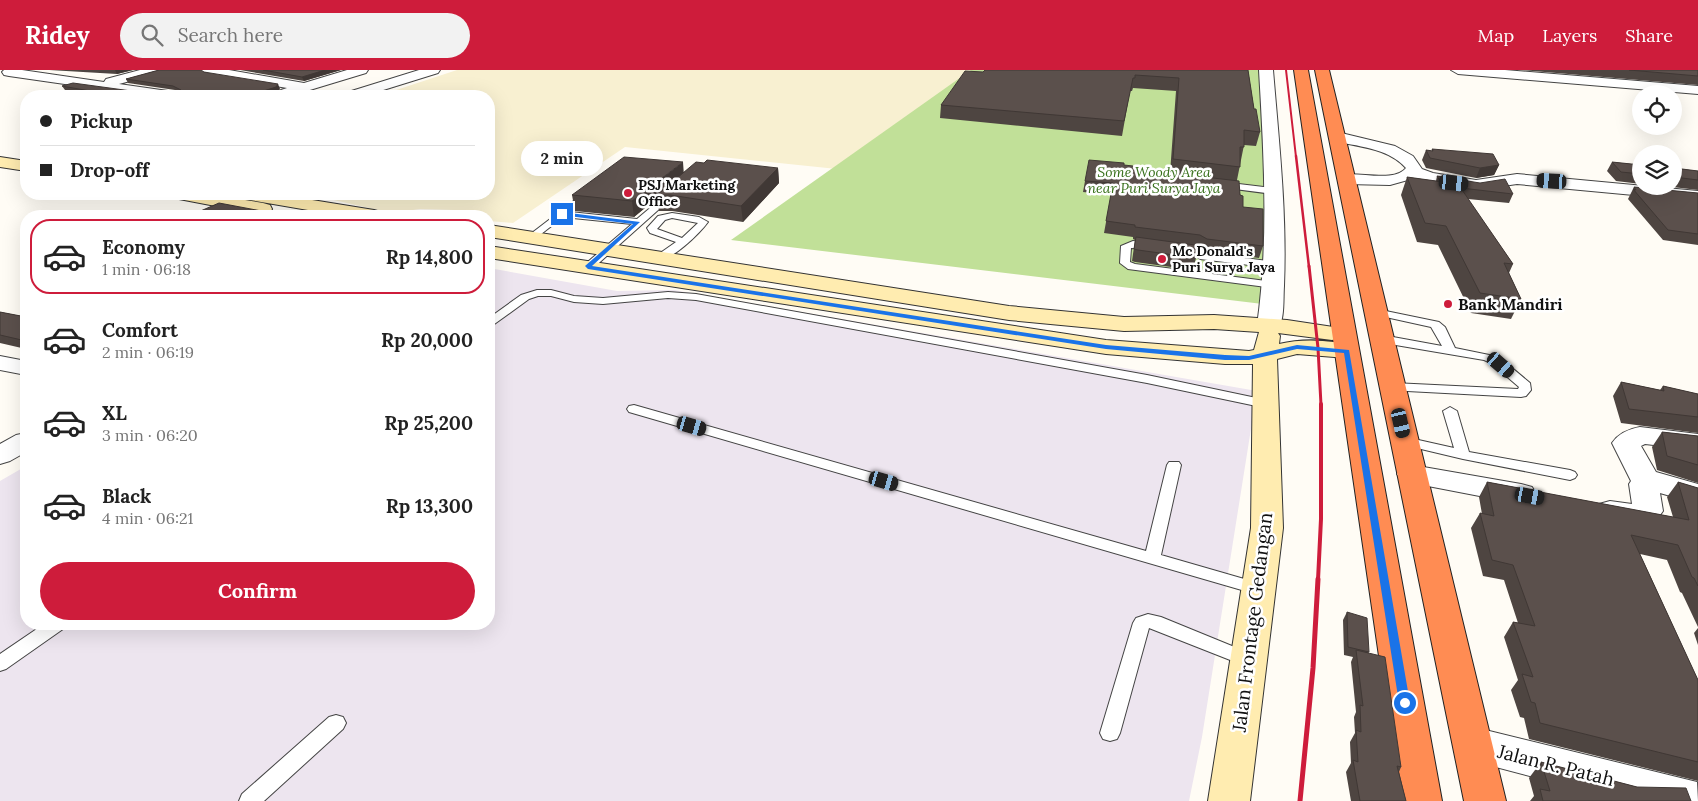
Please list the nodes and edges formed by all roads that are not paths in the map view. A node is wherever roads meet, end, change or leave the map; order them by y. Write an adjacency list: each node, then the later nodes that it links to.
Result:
1 (132, 70): 11 (street)
2 (155, 70): 12 (street)
3 (206, 70): 13 (street)
4 (361, 70): 13 (street)
5 (434, 70): 16 (street)
6 (1265, 70): 28 (street)
7 (1301, 70): 50 (highway)
8 (1322, 70): 18 (highway)
9 (1458, 70): 17 (street)
10 (12, 71): 11 (street)
11 (86, 83): 12 (street)
12 (101, 85): 14 (street)
13 (304, 87): 15 (street)
14 (135, 90)
15 (294, 90)
16 (369, 90)
17 (1698, 90)
18 (1337, 137): 23 (street); 24 (highway)
19 (0, 152): 20 (street)
20 (20, 155)
21 (0, 162): 22 (street)
22 (20, 165)
23 (1414, 172): 24 (street); 29 (street)
24 (1347, 179): 47 (highway)
25 (1212, 184): 28 (lane)
26 (597, 186): 34 (lane)
27 (679, 188): 35 (lane)
28 (1274, 191): 43 (street)
29 (1698, 196)
30 (213, 200): 32 (street)
31 (279, 200): 33 (street)
32 (270, 210)
33 (339, 210)
34 (562, 214): 35 (lane); 37 (lane)
35 (637, 222): 39 (lane)
36 (495, 232): 37 (street)
37 (533, 236): 39 (street)
38 (682, 241): 42 (lane)
39 (607, 249): 42 (street); 44 (lane)
40 (495, 253): 44 (street)
41 (1200, 256): 43 (lane); 45 (lane); 45 (lane)
42 (660, 258): 49 (street)
43 (1275, 265): 46 (street)
44 (588, 268): 49 (street)
45 (1199, 276): 46 (lane)
46 (1274, 284): 49 (street)
47 (1376, 312): 51 (highway); 52 (lane)
48 (495, 319): 56 (lane)
49 (1267, 340): 50 (street); 56 (street, Jalan Frontage Gedangan)
50 (1345, 343): 51 (highway); 81 (highway)
51 (1384, 348): 52 (lane); 55 (highway)
52 (1450, 351): 55 (lane)
53 (0, 363): 54 (street)
54 (20, 367)
55 (1393, 387): 59 (highway)
56 (1266, 404): 72 (street, Jalan Frontage Gedangan)
57 (634, 409): 71 (lane)
58 (1450, 411): 63 (lane)
59 (1405, 441): 63 (lane); 65 (highway)
60 (1698, 442): 67 (street)
61 (20, 444): 62 (street)
62 (0, 455)
63 (1463, 455): 66 (lane)
64 (1174, 465): 71 (lane)
65 (1412, 474): 69 (street); 78 (highway)
66 (1570, 475)
67 (1646, 480): 68 (street); 70 (street)
68 (1698, 494)
69 (1549, 500)
70 (1588, 507)
71 (1152, 558): 72 (lane)
72 (1259, 589): 74 (street, Jalan Frontage Gedangan)
73 (48, 630): 75 (lane)
74 (1249, 661): 77 (lane); 80 (street, Jalan Frontage Gedangan)
75 (0, 664)
76 (336, 723): 79 (lane)
77 (1110, 733)
78 (1473, 744): 82 (highway); 83 (street, Jalan R. Patah)
79 (249, 801)
80 (1229, 801)
81 (1421, 801)
82 (1486, 801)
83 (1697, 801)

